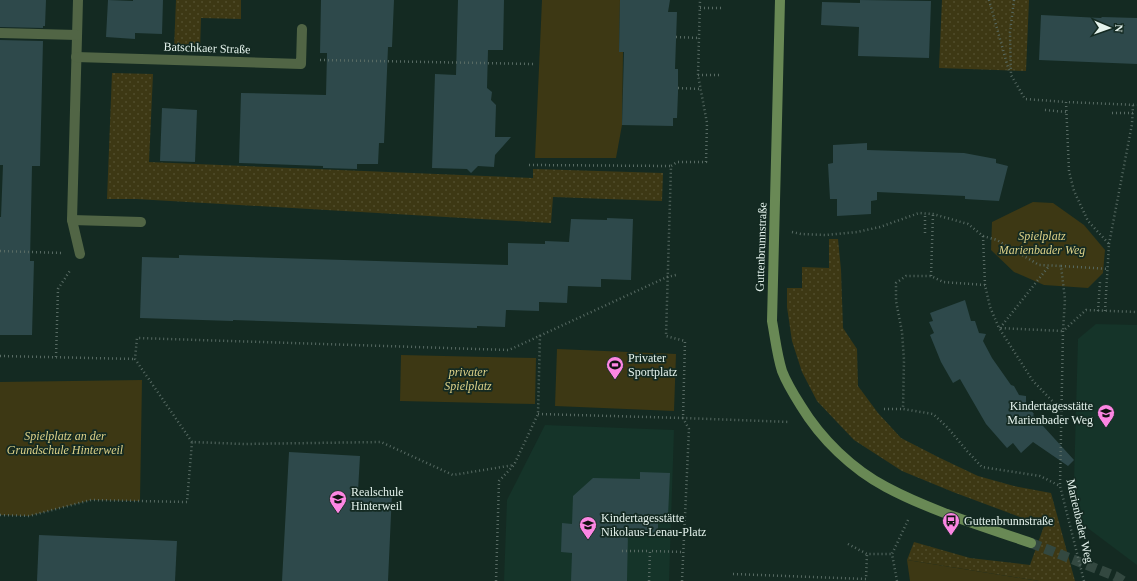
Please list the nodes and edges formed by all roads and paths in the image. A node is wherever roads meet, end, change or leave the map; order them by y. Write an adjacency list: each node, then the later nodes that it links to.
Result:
1 (78, 0): 10 (street)
2 (700, 0): 6 (path)
3 (780, 0): 62 (street, Guttenbrunnstraße)
4 (989, 0): 18 (path)
5 (1014, 0): 18 (path)
6 (700, 8): 7 (path); 12 (path)
7 (722, 8)
8 (302, 29): 14 (street)
9 (0, 33): 10 (street)
10 (77, 35): 13 (street)
11 (676, 37): 12 (path)
12 (699, 38): 16 (path)
13 (76, 57): 14 (street, Batschkaer Straße); 32 (street)
14 (301, 60): 15 (path)
15 (534, 64)
16 (698, 74): 17 (path); 20 (path)
17 (720, 75)
18 (1011, 75): 21 (path)
19 (678, 88): 20 (path)
20 (701, 89): 29 (path)
21 (1066, 102): 22 (path); 25 (path)
22 (1133, 105): 23 (path); 27 (path)
23 (1137, 105)
24 (1045, 110): 25 (path)
25 (1066, 112): 37 (path)
26 (1112, 113): 27 (path)
27 (1132, 113): 37 (path)
28 (529, 165): 29 (path)
29 (671, 166): 45 (path)
30 (926, 213): 31 (path); 34 (path); 35 (path)
31 (933, 214): 36 (path); 44 (path)
32 (72, 220): 33 (street); 39 (street)
33 (141, 222)
34 (793, 232)
35 (925, 233)
36 (983, 236): 40 (path); 47 (path)
37 (1110, 244): 42 (path)
38 (0, 251): 39 (path)
39 (80, 254): 55 (path)
40 (1049, 266): 41 (path); 51 (path)
41 (1061, 266): 42 (path); 52 (path, Marienbader Weg)
42 (1108, 269): 49 (path)
43 (676, 275): 45 (path)
44 (931, 276): 47 (path); 58 (path)
45 (667, 277): 53 (path); 61 (path)
46 (1100, 282): 48 (path)
47 (985, 284): 51 (path)
48 (1098, 311): 49 (path); 52 (path)
49 (1105, 311): 50 (path)
50 (1137, 312)
51 (999, 328): 52 (path); 59 (path)
52 (1064, 331): 59 (path, Marienbader Weg)
53 (540, 335): 56 (path); 60 (path)
54 (0, 356): 55 (path)
55 (56, 357): 56 (path)
56 (135, 359): 63 (path)
57 (884, 409): 58 (path)
58 (903, 409): 65 (path)
59 (1062, 410): 65 (path, Marienbader Weg)
60 (538, 414): 61 (path); 64 (path)
61 (683, 418): 62 (path); 72 (path)
62 (811, 423): 66 (street, Guttenbrunnstraße)
63 (192, 442): 64 (path); 67 (path)
64 (514, 465): 76 (path)
65 (1060, 486): 80 (path, Marienbader Weg)
66 (917, 502): 68 (street, Guttenbrunnstraße); 74 (path)
67 (0, 514)
68 (1031, 543)
69 (848, 544): 73 (path)
70 (622, 551): 71 (path)
71 (650, 551): 72 (path); 77 (path)
72 (684, 552): 78 (path)
73 (867, 554): 74 (path); 75 (path)
74 (892, 554): 79 (path)
75 (733, 574)
76 (496, 581)
77 (649, 581)
78 (682, 581)
79 (897, 581)
80 (1084, 581)

